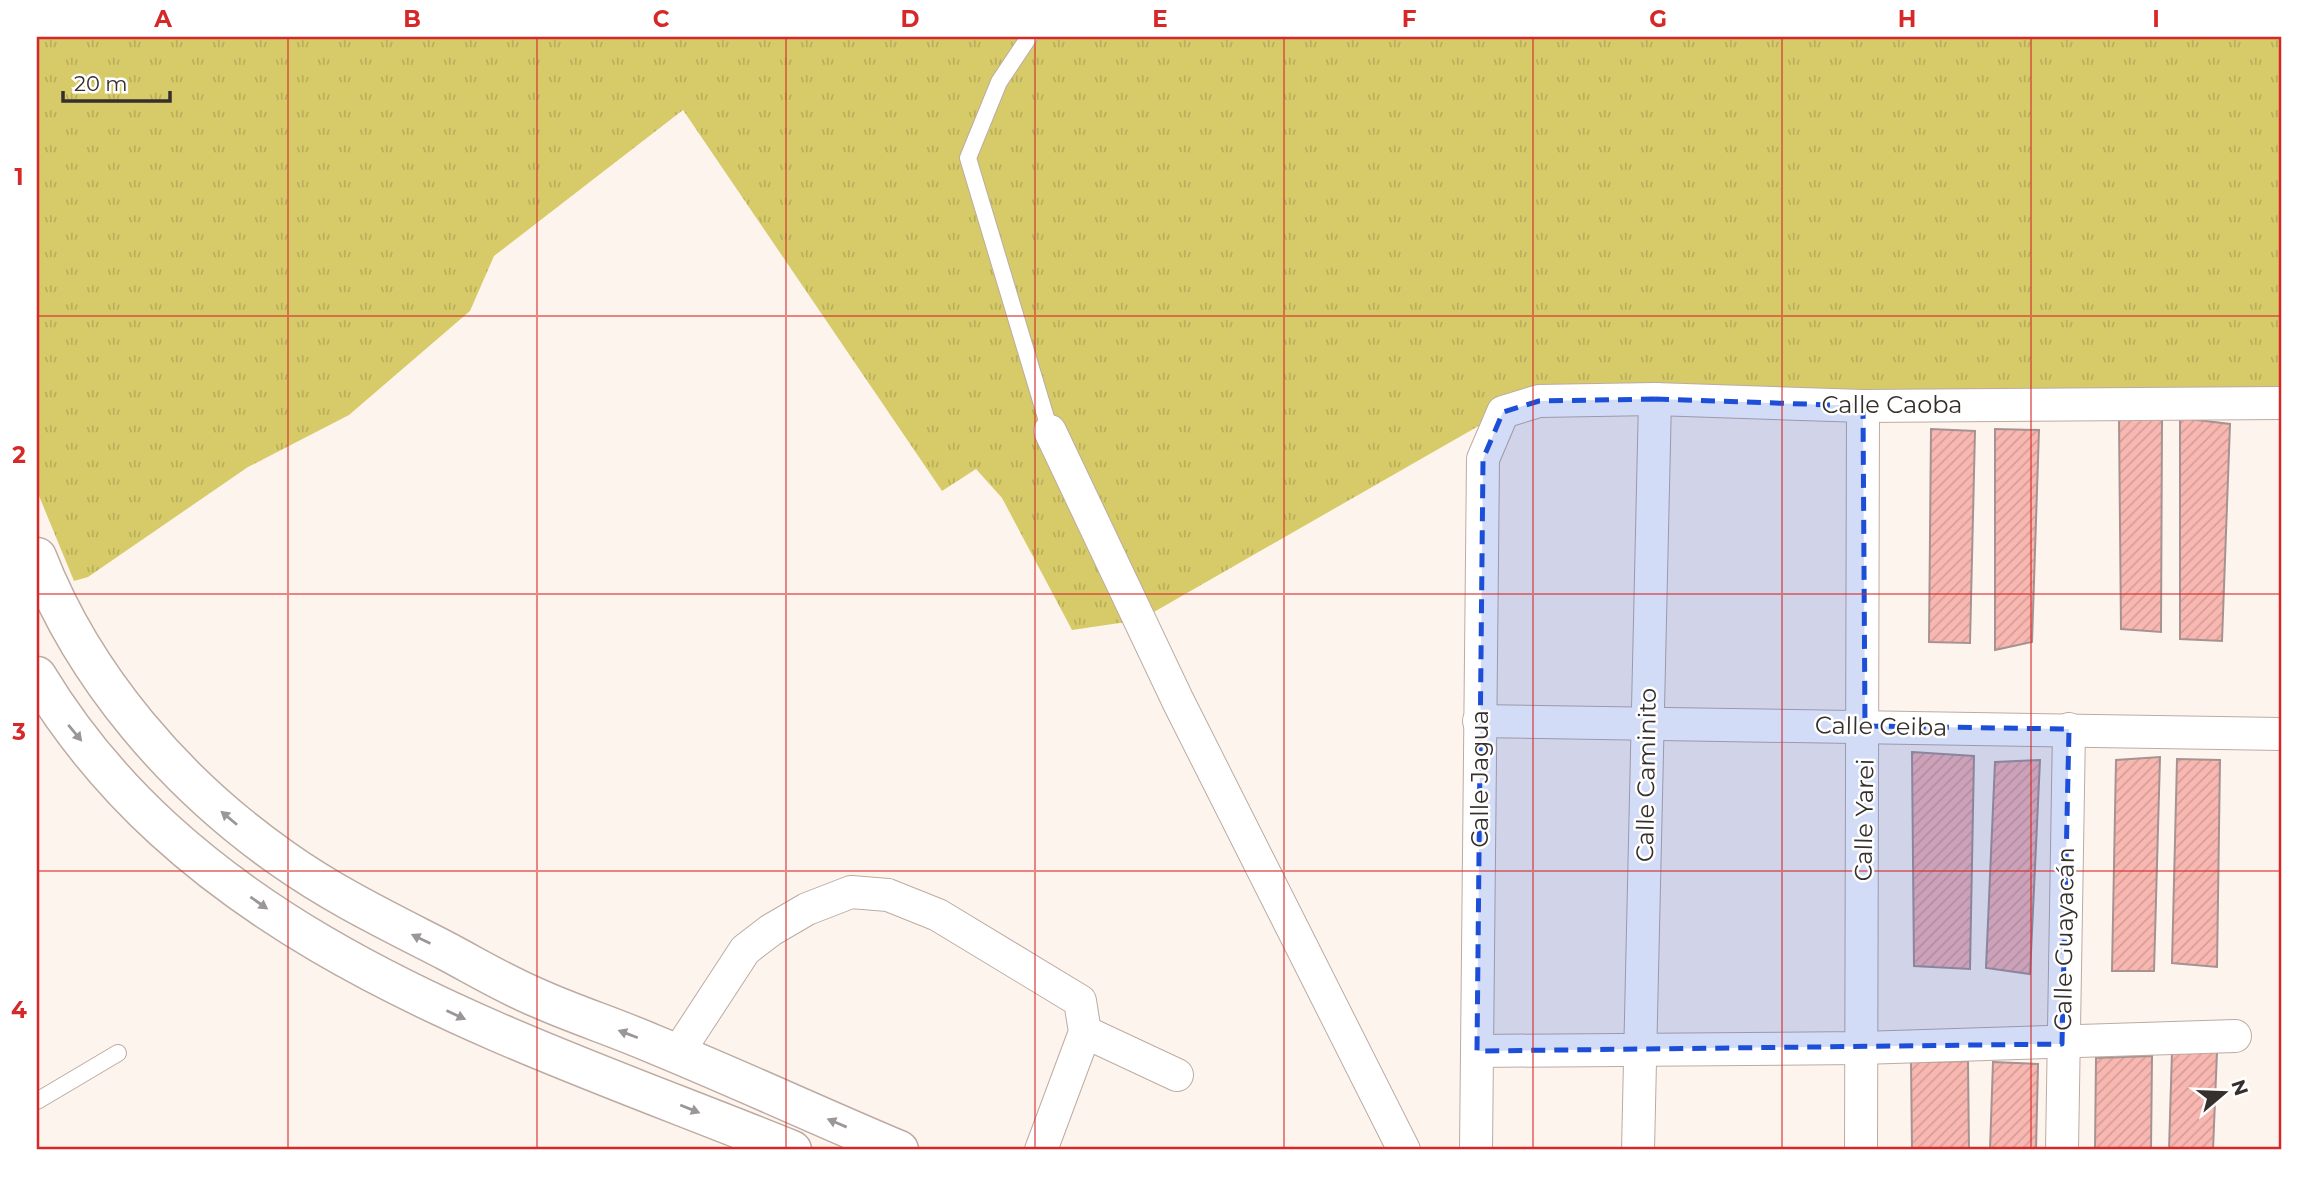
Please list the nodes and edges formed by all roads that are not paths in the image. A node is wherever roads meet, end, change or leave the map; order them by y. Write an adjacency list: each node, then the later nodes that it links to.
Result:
1 (1029, 37): 6 (lane)
2 (1655, 399): 4 (street, Calle Caoba); 5 (street, Calle Caoba); 12 (street, Calle Caminito)
3 (2282, 403): 4 (street, Calle Caoba)
4 (1863, 405): 13 (street, Calle Yarei)
5 (1503, 412): 11 (street, Calle Jagua)
6 (1050, 431): 29 (street)
7 (37, 557): 8 (main road)
8 (80, 646): 9 (main road); 23 (main road, one-way to 8)
9 (37, 664)
10 (37, 676): 26 (main road, one-way to 26)
11 (1479, 721): 12 (street, Calle Ceiba); 20 (street, Calle Jagua)
12 (1647, 724): 13 (street, Calle Ceiba); 21 (street, Calle Caminito)
13 (1865, 726): 14 (street, Calle Ceiba); 19 (street, Calle Yarei)
14 (2069, 729): 15 (street, Calle Ceiba); 18 (street, Calle Guayacán)
15 (2282, 734)
16 (1084, 1032): 23 (street); 24 (street); 28 (street)
17 (2235, 1037): 18 (street)
18 (2062, 1044): 19 (street); 33 (street, Calle Guayacán)
19 (1861, 1048): 21 (street); 32 (street, Calle Yarei)
20 (1477, 1051): 21 (street); 30 (street, Calle Jagua)
21 (1640, 1051): 31 (street, Calle Caminito)
22 (118, 1054): 25 (lane)
23 (677, 1054): 27 (main road, one-way to 23)
24 (1177, 1075)
25 (37, 1101)
26 (792, 1150)
27 (900, 1150)
28 (1041, 1150)
29 (1404, 1150)
30 (1476, 1150)
31 (1638, 1150)
32 (1861, 1150)
33 (2062, 1150)

